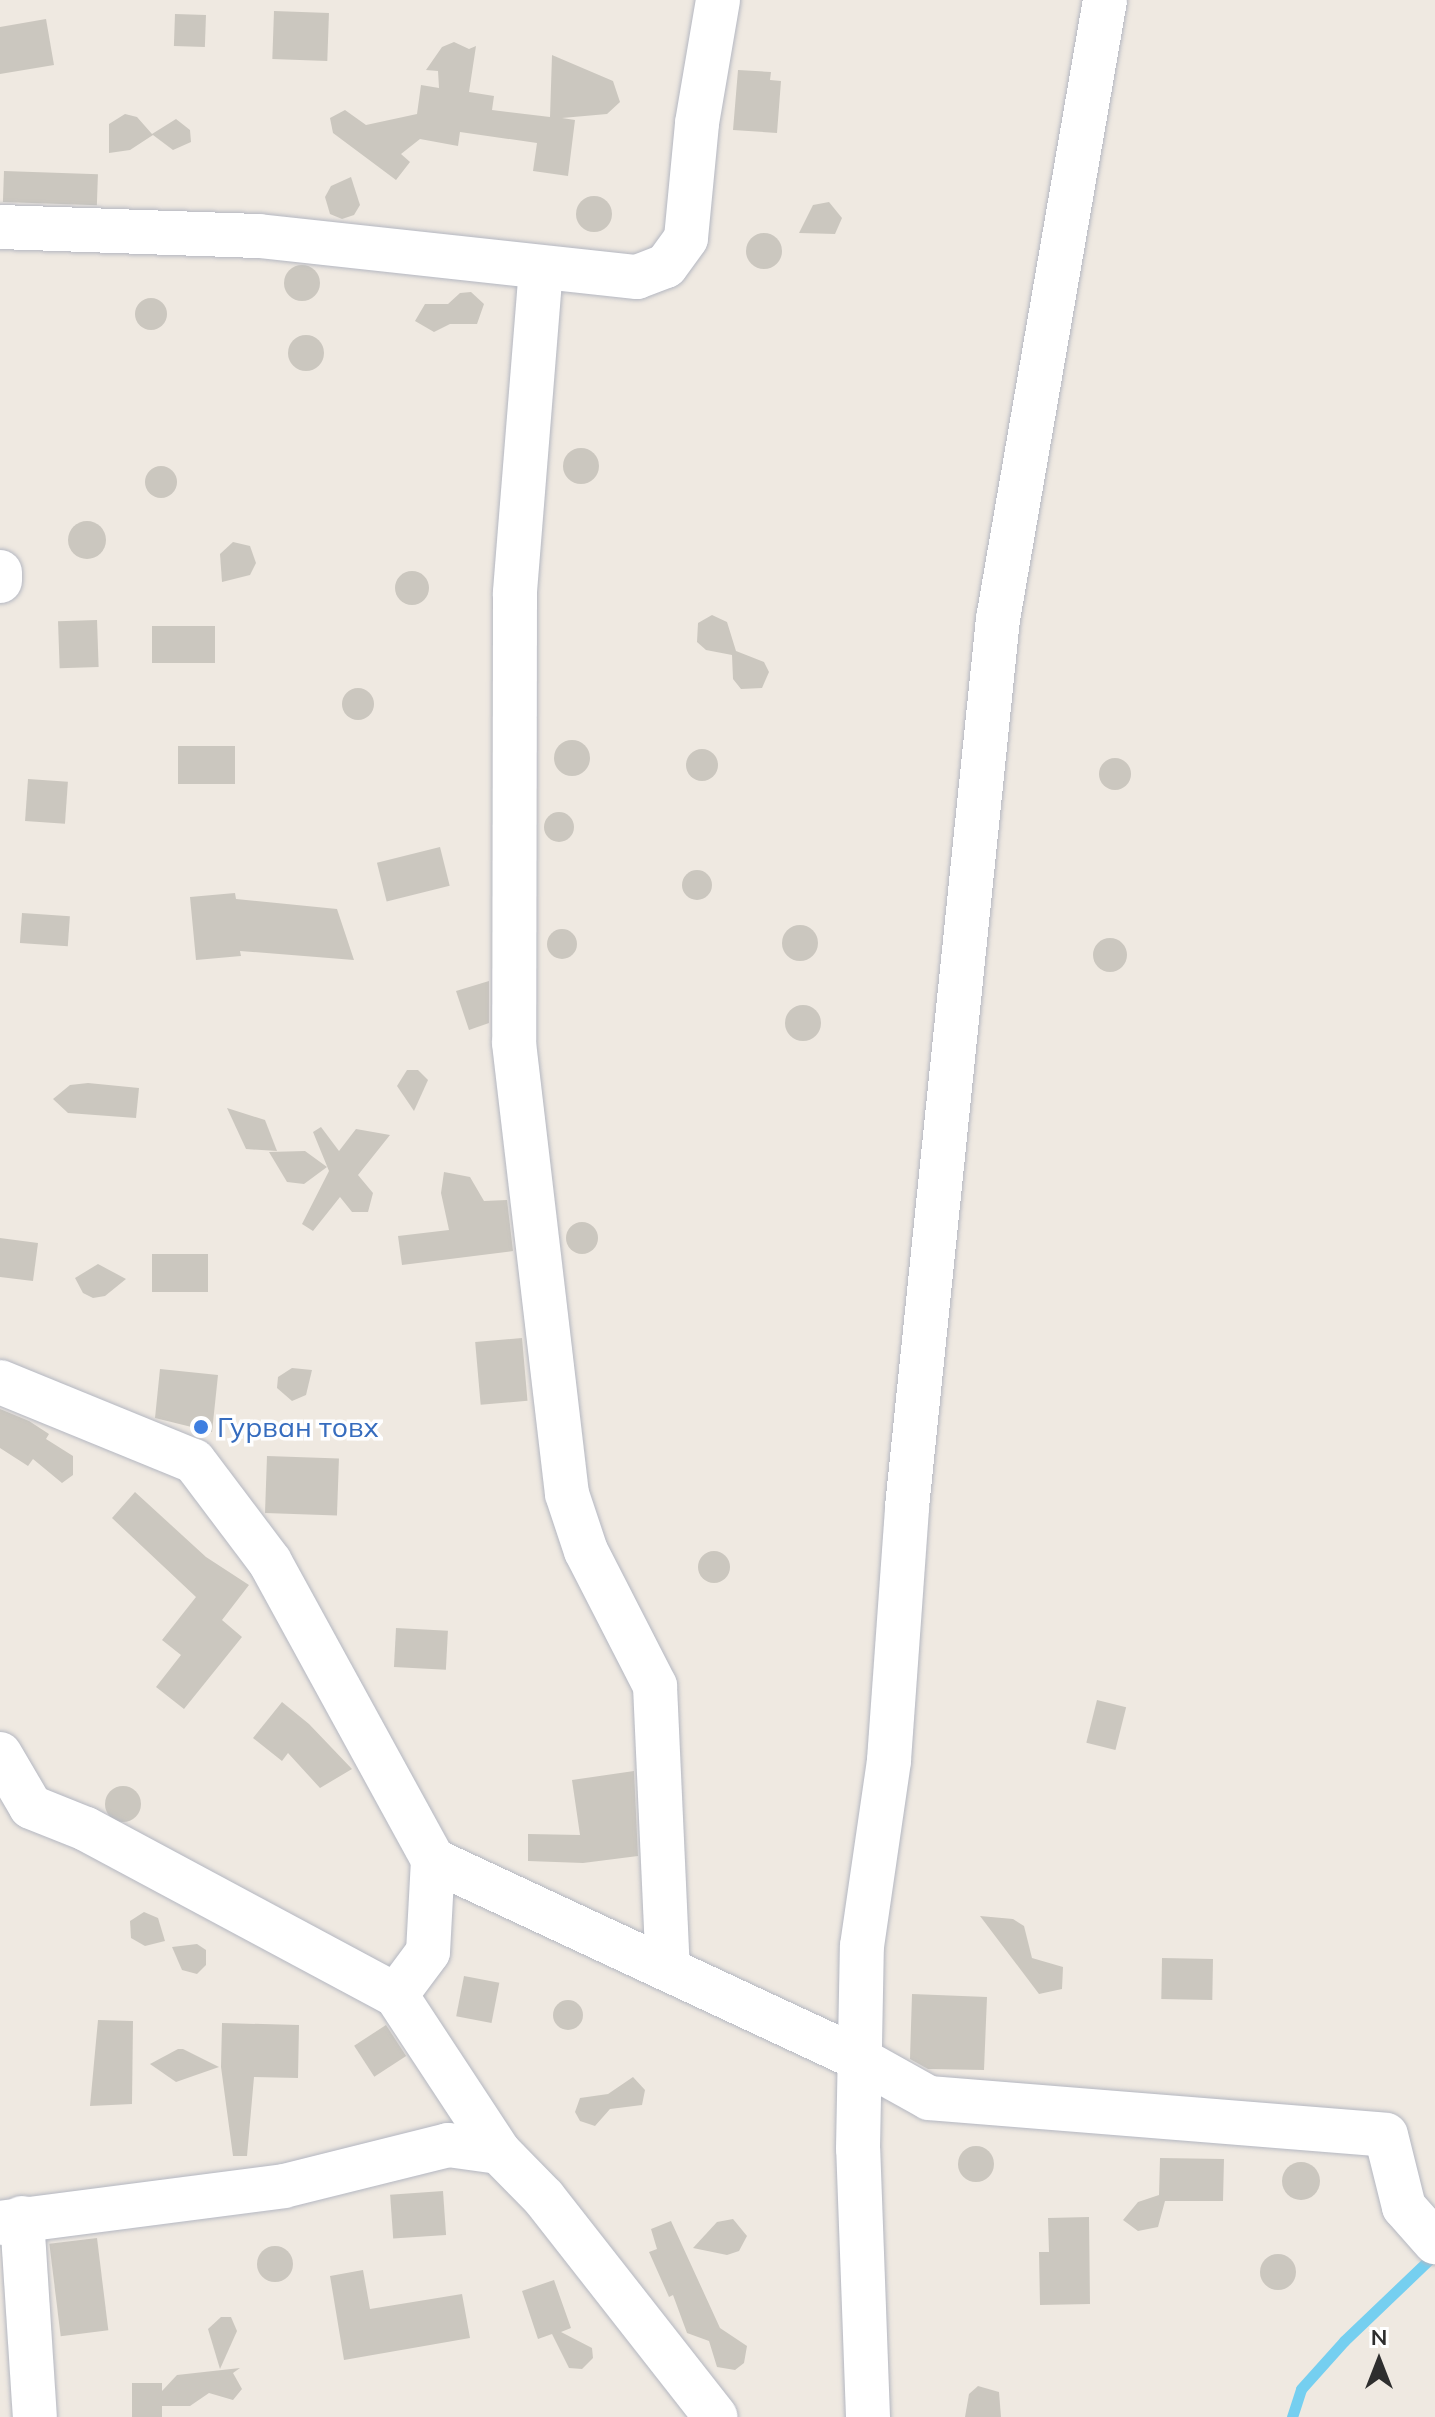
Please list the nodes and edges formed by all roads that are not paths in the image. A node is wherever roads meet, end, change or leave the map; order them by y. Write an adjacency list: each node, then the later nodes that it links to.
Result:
1 (718, 0): 4 (street)
2 (1105, 0): 10 (street)
3 (0, 227): 4 (street)
4 (541, 268): 8 (street)
5 (0, 1382): 7 (street)
6 (0, 1754): 9 (street)
7 (433, 1860): 8 (street); 9 (street)
8 (668, 1968): 10 (street)
9 (396, 1995): 11 (street)
10 (859, 2059): 13 (street); 16 (street)
11 (499, 2152): 12 (street); 15 (street)
12 (11, 2220): 14 (street)
13 (1432, 2239)
14 (35, 2417)
15 (716, 2417)
16 (868, 2417)

